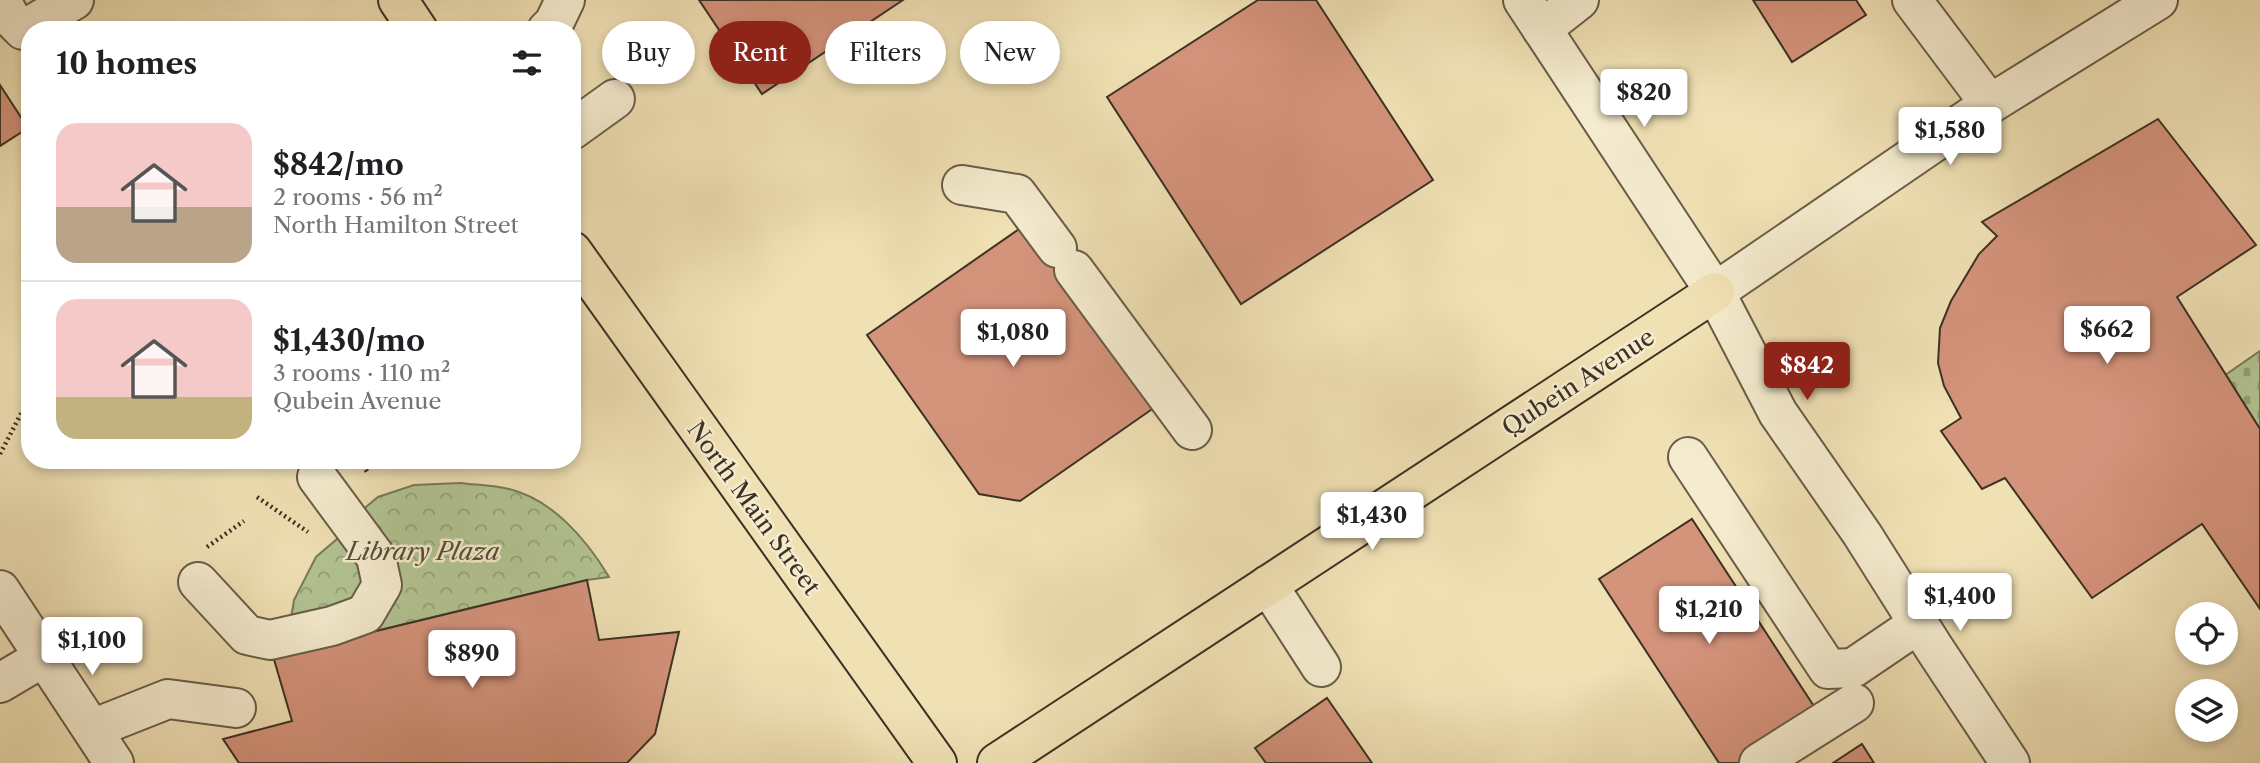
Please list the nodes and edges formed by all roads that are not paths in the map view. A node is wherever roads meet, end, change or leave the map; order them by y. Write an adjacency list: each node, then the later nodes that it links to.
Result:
1 (1, 0): 12 (street)
2 (74, 0): 9 (street)
3 (398, 0): 10 (main road)
4 (565, 0): 11 (street)
5 (1579, 0): 8 (street)
6 (1912, 0): 14 (street)
7 (2158, 0): 14 (street, Qubein Avenue)
8 (1532, 14): 18 (street)
9 (38, 21)
10 (412, 21)
11 (555, 21)
12 (21, 28)
13 (615, 99): 15 (street)
14 (1990, 104): 18 (street, Qubein Avenue)
15 (581, 124)
16 (962, 186): 19 (street)
17 (581, 264): 33 (main road, North Main Street)
18 (1715, 292): 23 (main road, Qubein Avenue); 25 (street)
19 (1192, 430)
20 (1688, 457): 25 (street)
21 (317, 477): 22 (street)
22 (201, 565)
23 (1268, 584): 27 (street); 34 (main road, Qubein Avenue)
24 (0, 590): 26 (street)
25 (1919, 624): 36 (street)
26 (44, 657): 28 (street); 31 (street)
27 (1321, 667)
28 (0, 683)
29 (1854, 703): 35 (street)
30 (236, 708): 31 (street)
31 (92, 729): 32 (street)
32 (114, 763)
33 (937, 763)
34 (996, 763)
35 (1759, 763)
36 (2010, 763)

